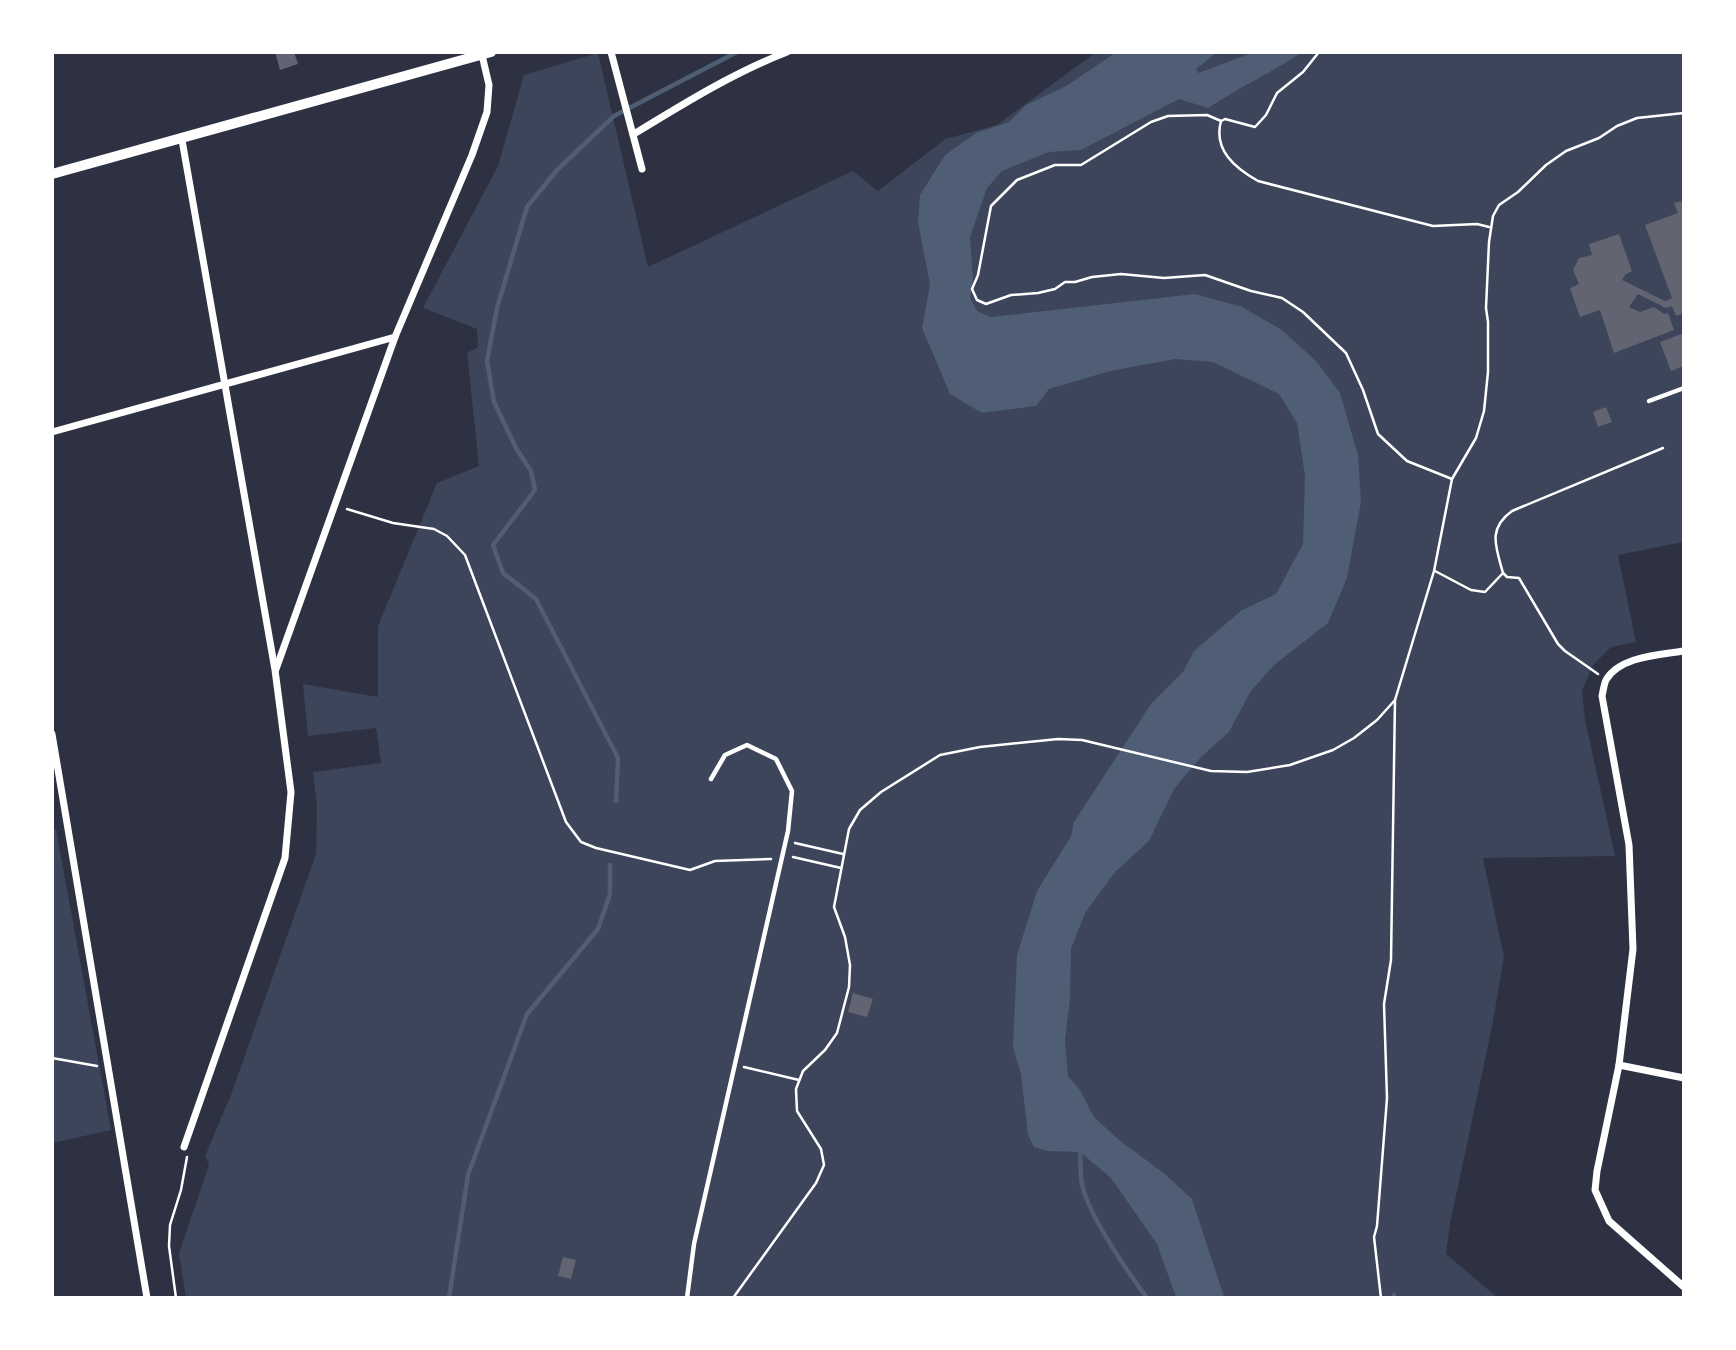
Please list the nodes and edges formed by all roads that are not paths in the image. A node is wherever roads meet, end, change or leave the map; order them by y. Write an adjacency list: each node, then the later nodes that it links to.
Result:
1 (611, 52): 4 (street)
2 (786, 52): 4 (street)
3 (486, 54): 5 (street); 8 (street)
4 (634, 134): 6 (street)
5 (182, 140): 7 (street); 9 (street)
6 (642, 169)
7 (52, 174)
8 (395, 337): 9 (street); 14 (street)
9 (226, 383): 12 (street); 14 (street)
10 (1684, 388): 11 (lane)
11 (1650, 401)
12 (52, 432)
13 (1684, 651): 17 (street)
14 (275, 670): 19 (street)
15 (52, 734): 21 (street)
16 (711, 779): 22 (lane)
17 (1619, 1065): 18 (street); 20 (street)
18 (1684, 1078)
19 (184, 1147)
20 (1684, 1287)
21 (147, 1297)
22 (687, 1297)

